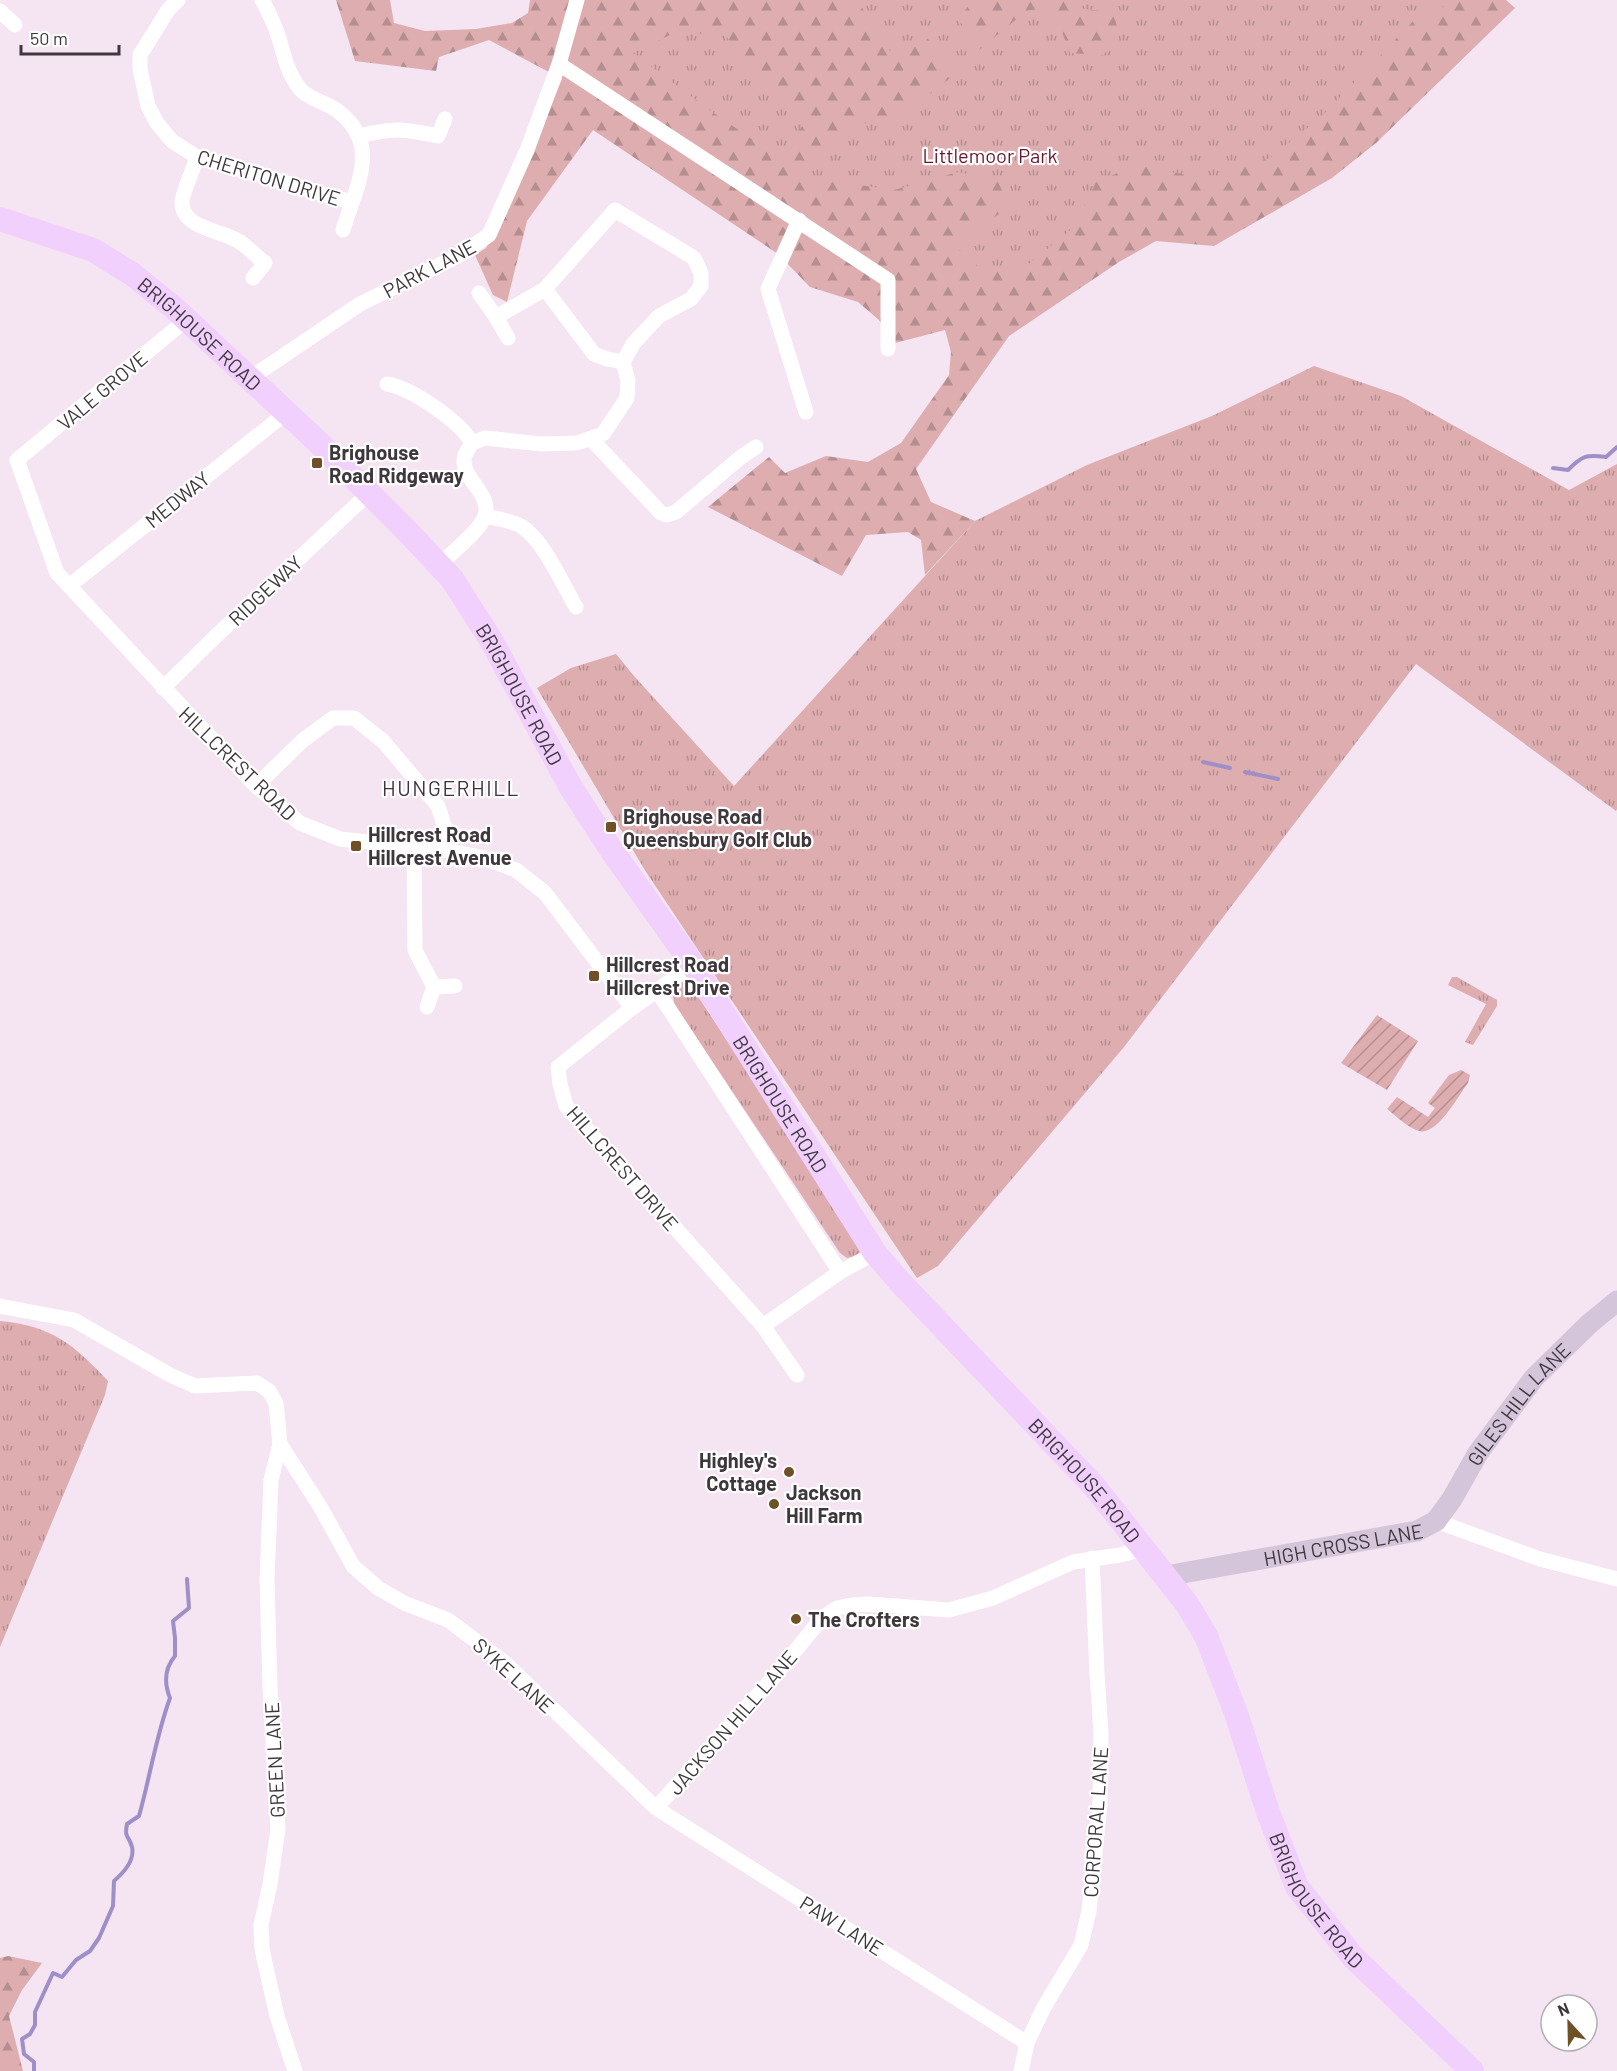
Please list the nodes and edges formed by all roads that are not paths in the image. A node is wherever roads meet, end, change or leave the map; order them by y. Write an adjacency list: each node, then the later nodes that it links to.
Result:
1 (178, 0): 9 (street, CHERITON DRIVE)
2 (262, 0): 8 (street)
3 (577, 0): 6 (street, PARK LANE)
4 (0, 11): 5 (street)
5 (15, 25)
6 (559, 64): 12 (street); 22 (street, PARK LANE)
7 (445, 119): 8 (street)
8 (360, 136): 10 (street)
9 (197, 158): 10 (street, CHERITON DRIVE); 14 (street)
10 (351, 202): 13 (street)
11 (0, 219): 18 (main road, BRIGHOUSE ROAD)
12 (800, 220): 20 (street); 24 (street)
13 (343, 230)
14 (253, 278)
15 (545, 289): 17 (street); 21 (street); 21 (street)
16 (479, 293): 17 (street)
17 (496, 317): 19 (street)
18 (186, 320): 22 (main road, BRIGHOUSE ROAD); 29 (street, VALE GROVE)
19 (508, 338)
20 (888, 349)
21 (623, 362): 26 (street)
22 (249, 379): 25 (main road, BRIGHOUSE ROAD)
23 (396, 383): 27 (street)
24 (806, 412)
25 (286, 413): 30 (main road, BRIGHOUSE ROAD); 33 (street, MEDWAY)
26 (591, 439): 27 (street); 28 (street)
27 (472, 443): 31 (street)
28 (756, 447)
29 (17, 460): 33 (street, HILLCREST ROAD)
30 (369, 493): 32 (main road, BRIGHOUSE ROAD); 35 (street, RIDGEWAY)
31 (484, 516): 32 (street); 34 (street)
32 (439, 565): 39 (main road, BRIGHOUSE ROAD)
33 (69, 586): 35 (street, HILLCREST ROAD)
34 (576, 607)
35 (163, 688): 36 (street, HILLCREST ROAD)
36 (256, 786): 37 (street, HILLCREST ROAD); 38 (street)
37 (414, 848): 38 (street, HILLCREST ROAD); 41 (street)
38 (445, 850): 44 (street, HILLCREST ROAD)
39 (693, 965): 42 (street, HILLCREST DRIVE); 45 (main road, BRIGHOUSE ROAD)
40 (455, 986): 41 (street)
41 (434, 987): 43 (street)
42 (658, 992): 44 (street, HILLCREST DRIVE); 46 (street)
43 (427, 1007)
44 (632, 1008): 49 (street, HILLCREST DRIVE)
45 (875, 1252): 46 (street); 53 (main road, BRIGHOUSE ROAD)
46 (840, 1272): 49 (street)
47 (1617, 1302): 52 (street, GILES HILL LANE)
48 (0, 1306): 51 (street)
49 (763, 1326): 50 (street, HILLCREST DRIVE)
50 (797, 1375)
51 (280, 1444): 57 (street, SYKE LANE); 59 (street, GREEN LANE)
52 (1436, 1521): 55 (street, HIGH CROSS LANE); 56 (street, HIGH CROSS LANE)
53 (1144, 1550): 54 (street, JACKSON HILL LANE); 55 (main road, BRIGHOUSE ROAD)
54 (1092, 1558): 57 (street, JACKSON HILL LANE); 58 (street, CORPORAL LANE)
55 (1166, 1576): 61 (main road, BRIGHOUSE ROAD)
56 (1617, 1580)
57 (656, 1808): 58 (street, PAW LANE)
58 (1027, 2043): 60 (street, CORPORAL LANE)
59 (296, 2071)
60 (1021, 2071)
61 (1472, 2071)

